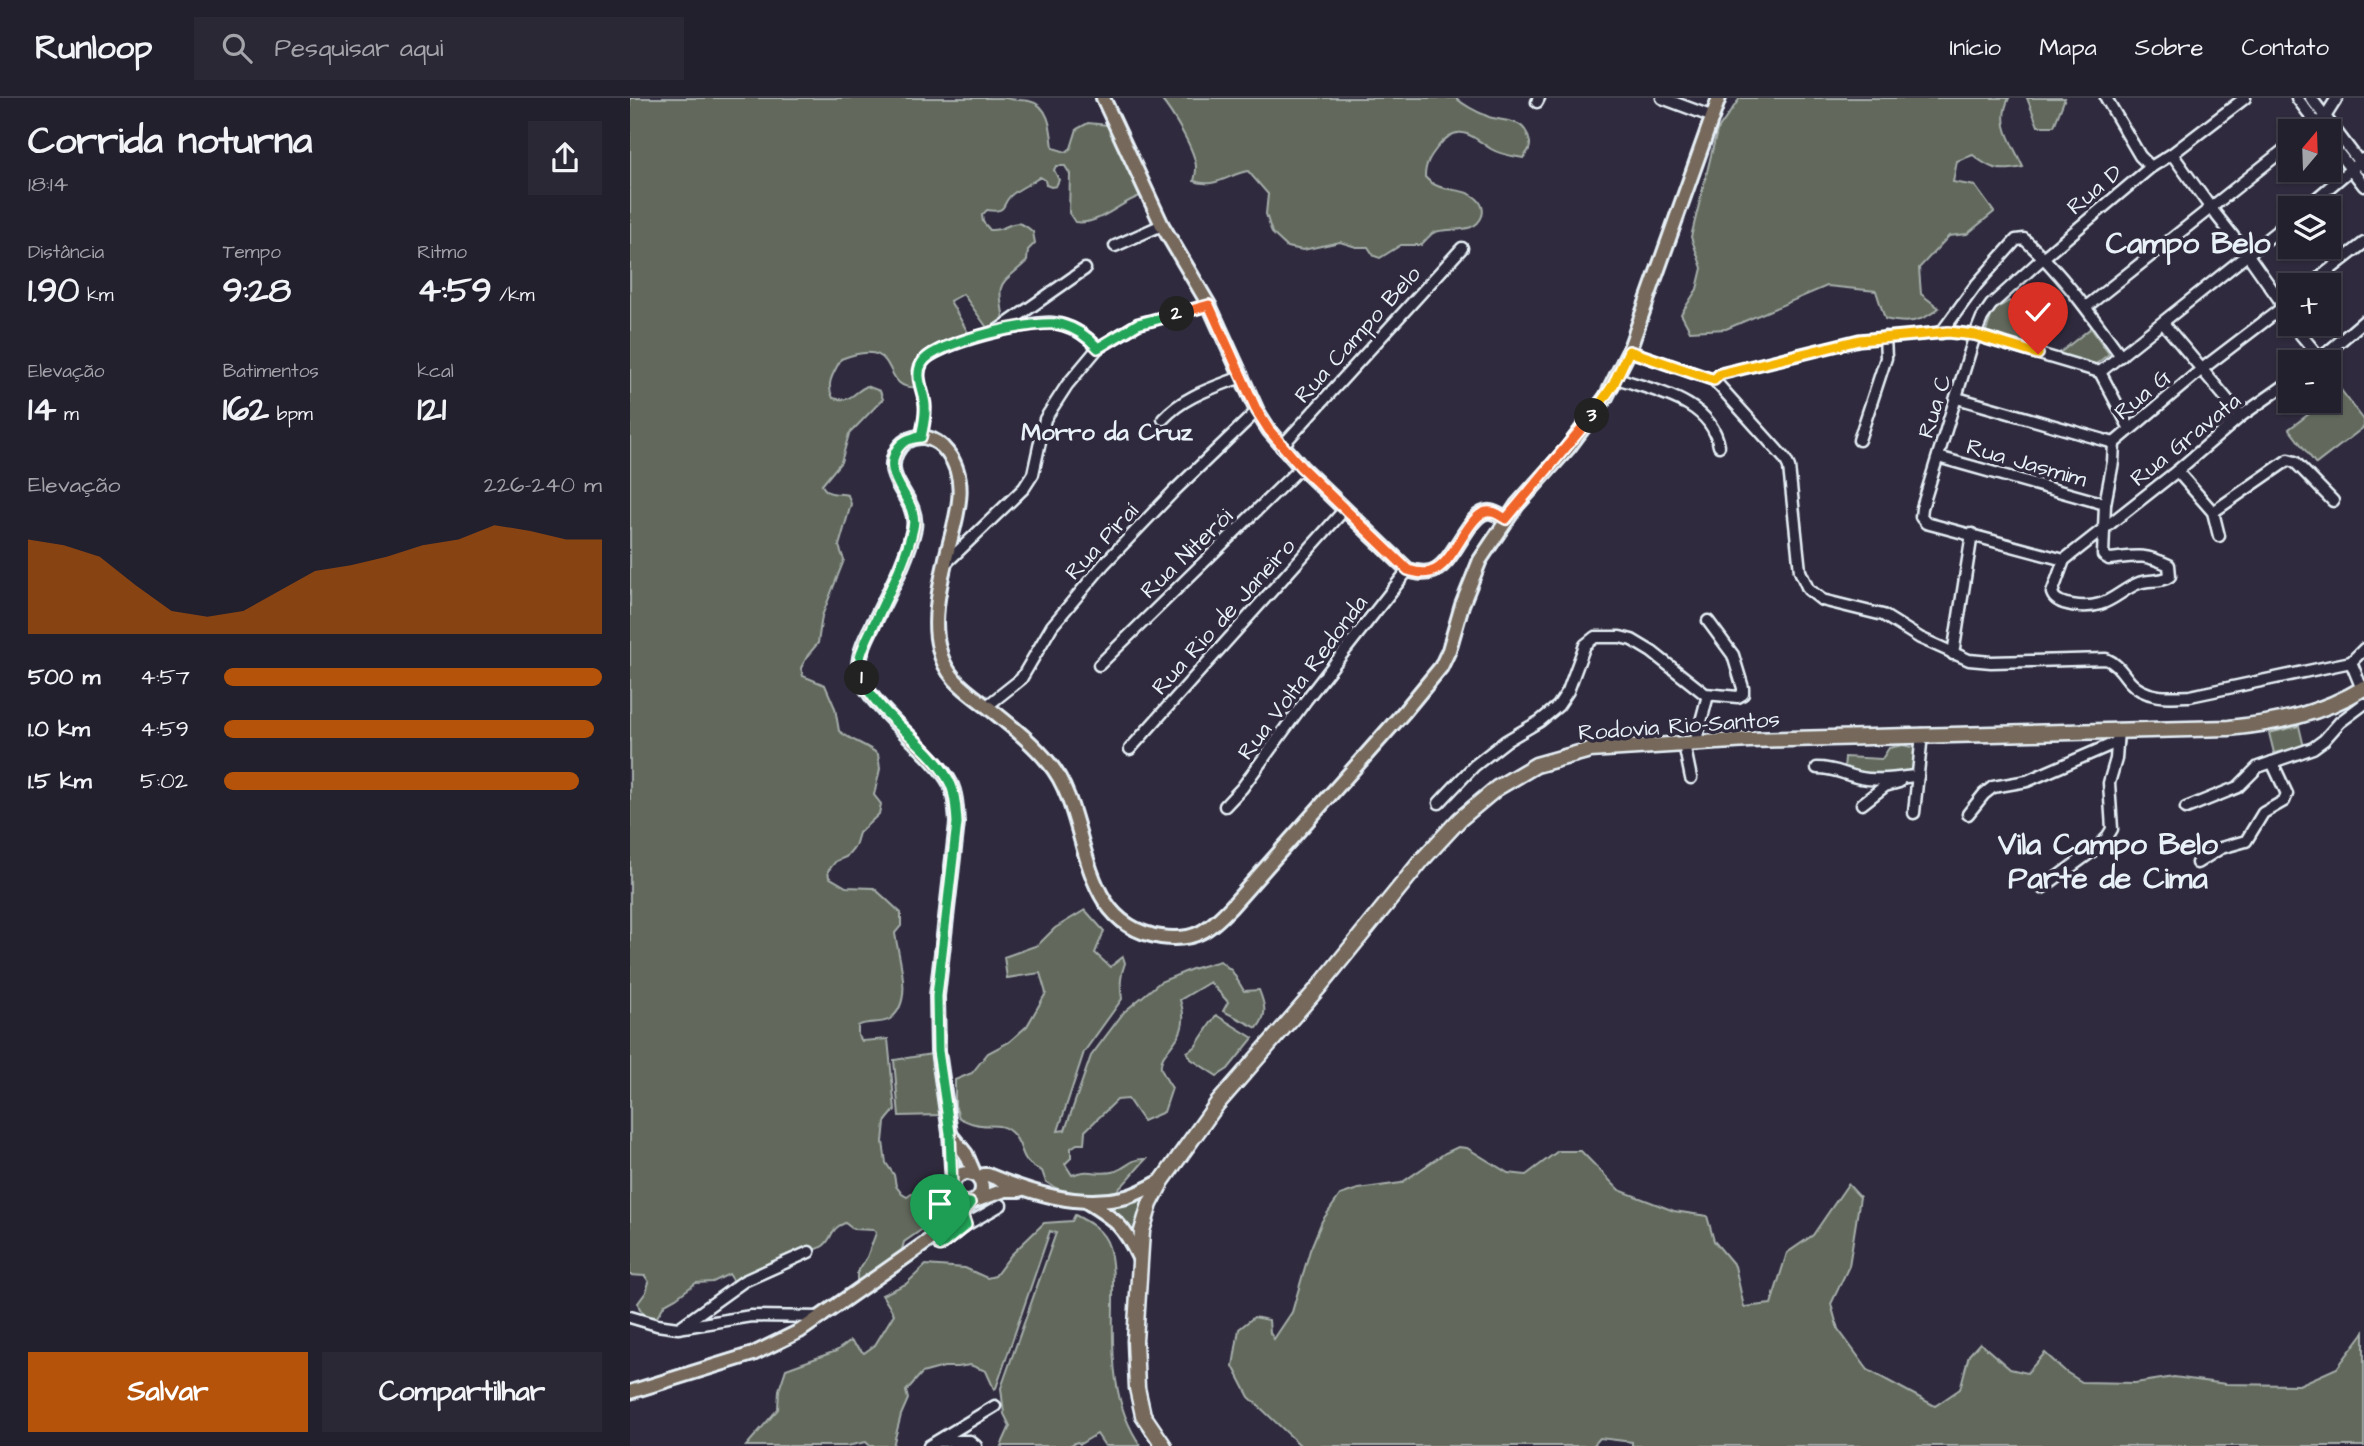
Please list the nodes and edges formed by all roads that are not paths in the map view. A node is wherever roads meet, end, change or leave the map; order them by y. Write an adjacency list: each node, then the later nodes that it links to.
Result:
1 (1103, 98): 20 (main road)
2 (1662, 98): 9 (street)
3 (1718, 98): 9 (main road)
4 (2106, 98): 16 (street)
5 (2245, 98): 13 (street, Rua D)
6 (2297, 98): 11 (street)
7 (2311, 98): 10 (street)
8 (2337, 98): 10 (street)
9 (1713, 117): 41 (main road)
10 (2325, 117): 15 (street)
11 (2312, 119)
12 (2342, 151): 15 (street)
13 (2172, 154): 16 (street, Rua D); 19 (street)
14 (2278, 154): 19 (street)
15 (2360, 164): 17 (street); 18 (street)
16 (2151, 167): 26 (street, Rua D)
17 (2364, 186)
18 (2320, 196)
19 (2210, 207): 25 (street); 31 (street)
20 (1162, 225): 23 (street); 30 (main road)
21 (2278, 231): 25 (street)
22 (2364, 243): 28 (street)
23 (1115, 246)
24 (1462, 248): 58 (street, Rua Campo Belo)
25 (2248, 255): 29 (street); 33 (street)
26 (2044, 257): 31 (street); 36 (street); 37 (street, Rua C)
27 (1085, 269): 35 (street)
28 (2325, 273)
29 (2278, 298)
30 (1209, 305): 39 (street); 45 (main road)
31 (2086, 307): 42 (street)
32 (2278, 310): 43 (street, Rua G)
33 (2163, 323): 42 (street); 43 (street)
34 (2363, 323): 40 (street)
35 (995, 332): 39 (street); 54 (street)
36 (1941, 333): 37 (street); 38 (street)
37 (1975, 335): 44 (street); 49 (street, Rua C)
38 (1885, 337): 47 (street); 55 (street)
39 (1098, 348): 71 (street)
40 (2332, 350)
41 (1629, 351): 46 (main road); 47 (street)
42 (2122, 356): 44 (street)
43 (2203, 369): 51 (street); 53 (street, Rua G)
44 (2100, 372): 53 (street)
45 (1241, 377): 50 (main road); 52 (street)
46 (1617, 378): 57 (street); 66 (main road)
47 (1714, 380): 75 (street)
48 (2278, 390): 51 (street, Rua Gravata)
49 (1957, 398): 56 (street, Rua G); 59 (street, Rua C)
50 (1257, 411): 58 (main road); 80 (street, Rua Piraí)
51 (2241, 416): 61 (street, Rua Gravata)
52 (1163, 419)
53 (2130, 429): 56 (street, Rua G)
54 (921, 437): 71 (main road); 97 (main road)
55 (1859, 440)
56 (2114, 443): 63 (street)
57 (1719, 446)
58 (1281, 447): 60 (main road)
59 (1938, 457): 63 (street, Rua Jasmim); 68 (street, Rua C)
60 (1301, 467): 64 (main road); 77 (street, Rua Niterói)
61 (2178, 471): 65 (street); 67 (street, Rua Gravata)
62 (2333, 501): 65 (street)
63 (2105, 504): 67 (street)
64 (1345, 509): 72 (main road); 84 (street, Rua Rio de Janeiro)
65 (2213, 512): 69 (street)
66 (1506, 519): 72 (main road); 80 (main road)
67 (2105, 528): 70 (street, Rua Gravata); 70 (street)
68 (1972, 534): 70 (street); 75 (street)
69 (2219, 537)
70 (2064, 560)
71 (944, 564): 80 (main road)
72 (1408, 570): 91 (street, Rua Volta Redonda)
73 (1708, 621): 79 (street)
74 (2364, 649): 76 (street)
75 (1953, 654): 76 (street)
76 (2351, 662): 78 (street)
77 (1099, 665)
78 (2363, 694): 82 (highway, Rodovia Rio-Santos); 85 (street)
79 (1709, 695): 83 (street); 89 (street)
80 (987, 706)
81 (1922, 734): 82 (highway, Rodovia Rio-Santos); 83 (highway, Rodovia Rio-Santos); 88 (street)
82 (2117, 736): 94 (street); 96 (street)
83 (1690, 744): 87 (street); 99 (highway, Rodovia Rio-Santos)
84 (1130, 749)
85 (2272, 762): 92 (street); 95 (street)
86 (1817, 768): 88 (street)
87 (1691, 778)
88 (1917, 780): 90 (street); 93 (street)
89 (1439, 803)
90 (1862, 804)
91 (1225, 806)
92 (2186, 808)
93 (1914, 813)
94 (1968, 814)
95 (2197, 863)
96 (2042, 888)
97 (950, 1133): 98 (main road); 100 (main road)
98 (977, 1177): 100 (main road); 101 (main road); 102 (main road)
99 (1162, 1181): 103 (main road); 108 (highway, Rodovia Rio-Santos)
100 (953, 1188): 102 (main road); 106 (main road)
101 (1027, 1190): 102 (main road); 103 (main road)
102 (974, 1201): 105 (main road)
103 (1086, 1202): 108 (main road)
104 (1001, 1205): 105 (street)
105 (964, 1220): 106 (main road)
106 (937, 1242): 110 (main road)
107 (809, 1252): 111 (street)
108 (1139, 1258): 116 (highway, Rodovia Rio-Santos)
109 (630, 1317): 111 (street)
110 (822, 1317): 111 (street); 112 (main road)
111 (678, 1328)
112 (630, 1392)
113 (995, 1406): 114 (street)
114 (933, 1444): 115 (street)
115 (976, 1446)
116 (1164, 1446)

